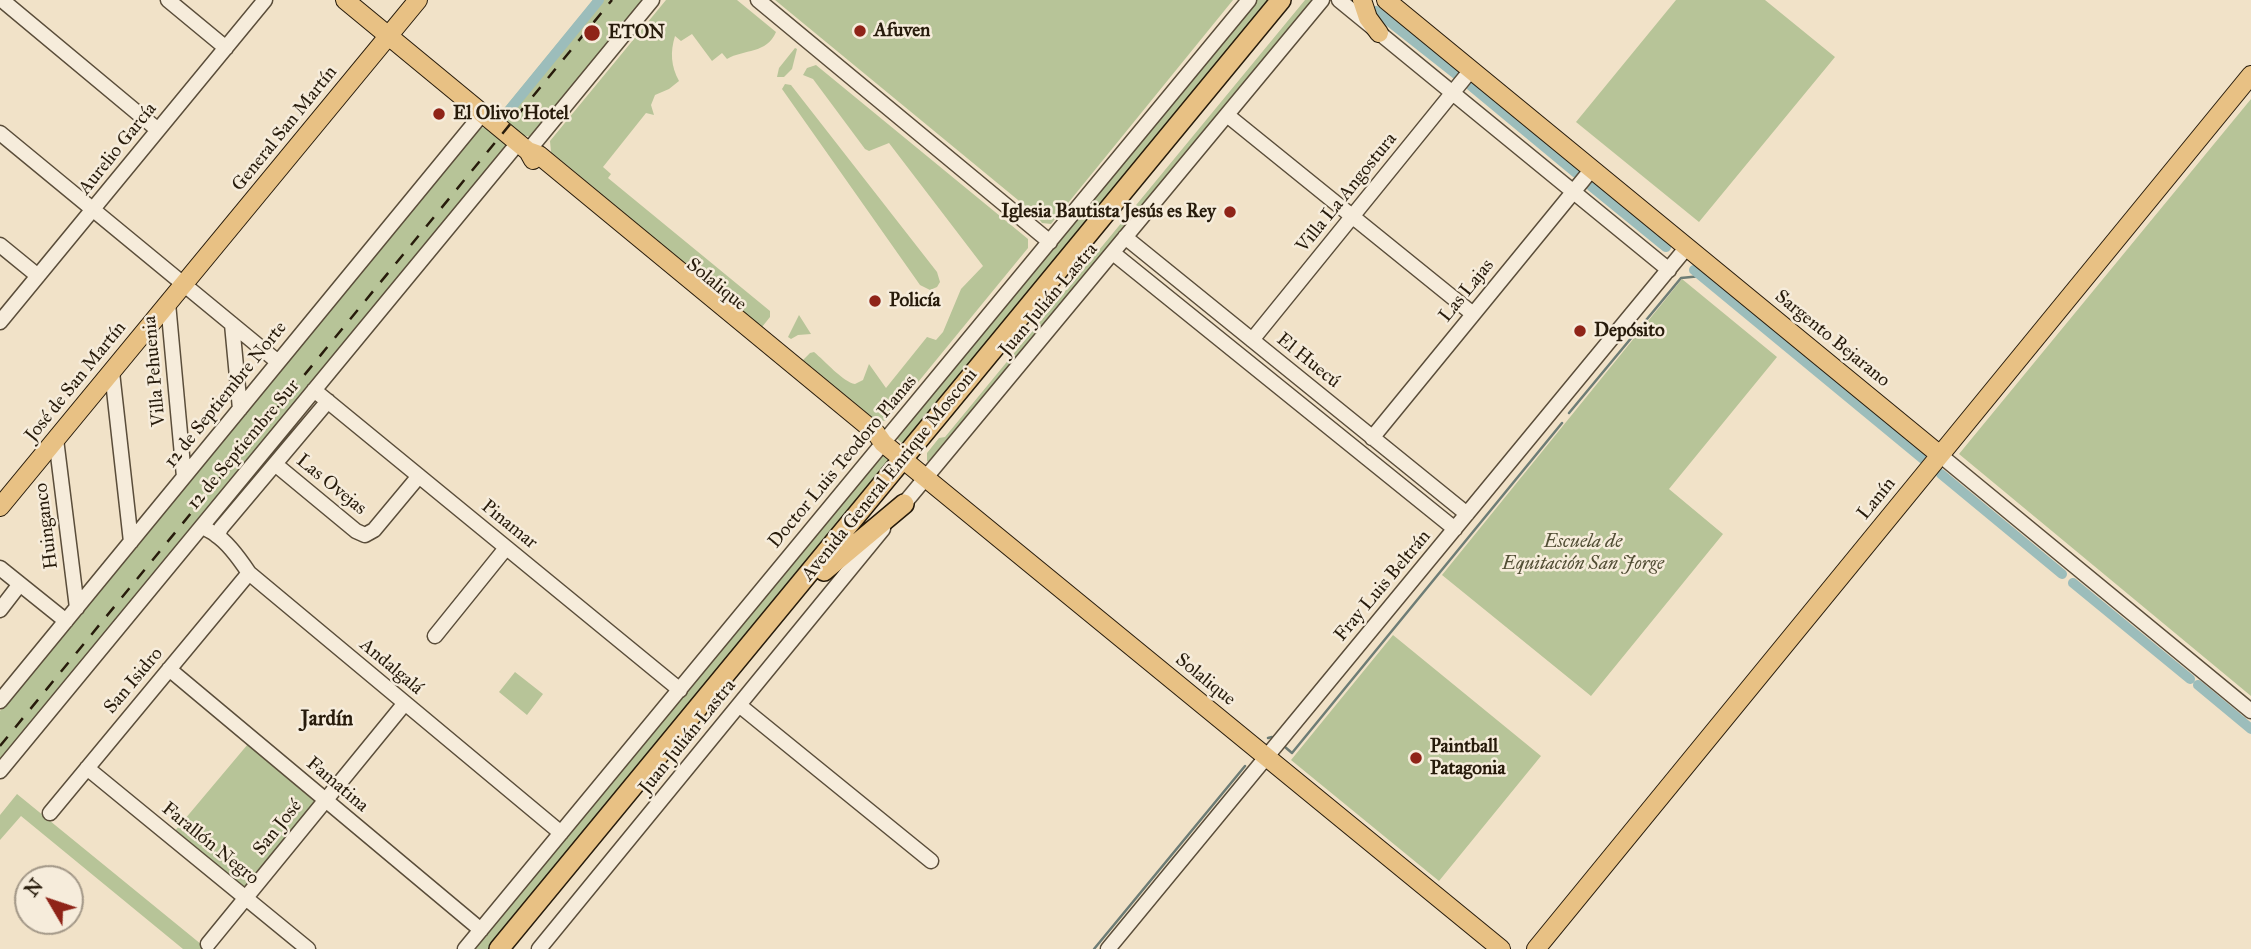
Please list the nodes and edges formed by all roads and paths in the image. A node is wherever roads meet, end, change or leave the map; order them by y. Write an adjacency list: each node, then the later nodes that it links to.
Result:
1 (2, 0): 23 (street)
2 (168, 0): 17 (street)
3 (265, 0): 17 (street, Aurelio García)
4 (345, 0): 16 (main road, Solalique)
5 (418, 0): 16 (main road, General San Martín)
6 (652, 0): 25 (street, 12 de Septiembre Sur)
7 (758, 0): 31 (street)
8 (1249, 0): 31 (street, Doctor Luis Teodoro Planas)
9 (1281, 0): 53 (highway, Avenida General Enrique Mosconi)
10 (1295, 0): 53 (highway, Avenida General Enrique Mosconi)
11 (1322, 0): 22 (street, Juan Julián Lastra)
12 (1339, 0): 15 (street)
13 (1363, 0): 15 (main road)
14 (1386, 0): 18 (main road, Sargento Bejarano)
15 (1379, 33): 20 (street)
16 (388, 36): 21 (main road, Solalique); 37 (main road, General San Martín)
17 (226, 48): 23 (street, Aurelio García)
18 (1471, 70): 20 (street, Villa La Angostura); 26 (main road, Sargento Bejarano)
19 (2251, 75): 51 (main road, Lanín)
20 (1453, 93): 27 (street); 29 (street, Villa La Angostura)
21 (482, 114): 25 (main road, Solalique); 43 (street, 12 de Septiembre Norte)
22 (1227, 115): 29 (street); 30 (street, Juan Julián Lastra)
23 (158, 130): 28 (street, Aurelio García)
24 (0, 133): 28 (street)
25 (523, 147): 45 (street, 12 de Septiembre Sur); 50 (main road, Solalique)
26 (1592, 169): 27 (street, Las Lajas); 33 (main road, Sargento Bejarano)
27 (1573, 192): 35 (street); 39 (street, Las Lajas)
28 (93, 209): 36 (street, Aurelio García); 37 (street)
29 (1352, 216): 39 (street); 42 (street, Villa La Angostura)
30 (1125, 237): 34 (street, Juan Julián Lastra); 42 (street, El Huecú)
31 (1049, 242): 50 (street, Doctor Luis Teodoro Planas)
32 (0, 245): 36 (street)
33 (1687, 247): 35 (street, Fray Luis Beltrán); 51 (main road, Sargento Bejarano)
34 (1113, 253): 53 (street, Juan Julián Lastra); 60 (street, El Huecú)
35 (1669, 270): 58 (street, Fray Luis Beltrán)
36 (38, 276): 40 (street, Aurelio García)
37 (184, 284): 38 (main road, José de San Martín); 41 (street)
38 (168, 303): 44 (main road, José de San Martín); 55 (street, Villa Pehuenia)
39 (1473, 314): 48 (street, Las Lajas)
40 (0, 322)
41 (232, 324): 43 (street); 47 (street)
42 (1252, 340): 48 (street, El Huecú)
43 (278, 362): 47 (street, 12 de Septiembre Norte)
44 (112, 372): 49 (main road, José de San Martín); 62 (street)
45 (314, 390): 46 (street, Pinamar); 59 (street, 12 de Septiembre Sur)
46 (328, 401): 52 (street); 54 (street, Pinamar)
47 (240, 409): 55 (street, 12 de Septiembre Norte)
48 (1372, 438): 58 (street, El Huecú)
49 (56, 439): 57 (main road, José de San Martín); 68 (street, Huinganco)
50 (883, 443): 53 (main road, Solalique); 73 (street, Doctor Luis Teodoro Planas)
51 (1940, 454): 77 (street, Sargento Bejarano); 95 (main road, Lanín)
52 (275, 464): 54 (street, Las Ovejas); 61 (street)
53 (913, 468): 56 (street, Juan Julián Lastra); 65 (highway, Avenida General Enrique Mosconi); 78 (main road, Solalique); 90 (highway, Avenida General Enrique Mosconi)
54 (419, 476): 63 (street, Pinamar)
55 (184, 477): 62 (street, 12 de Septiembre Norte)
56 (904, 504): 65 (highway); 76 (street, Juan Julián Lastra)
57 (0, 507)
58 (1467, 514): 60 (street, Fray Luis Beltrán)
59 (202, 526): 61 (street, Andalgalá); 80 (street, 12 de Septiembre Sur)
60 (1455, 529): 78 (street, Fray Luis Beltrán)
61 (218, 535): 66 (street, Andalgalá)
62 (131, 542): 68 (street, 12 de Septiembre Norte)
63 (506, 548): 71 (street); 73 (street, Pinamar)
64 (0, 568): 67 (street)
65 (824, 571): 91 (highway, Avenida General Enrique Mosconi)
66 (248, 573): 72 (street, San Isidro); 75 (street, Andalgalá)
67 (20, 584): 69 (street); 70 (street)
68 (77, 608): 70 (street, 12 de Septiembre Norte)
69 (0, 610)
70 (66, 621): 74 (street, 12 de Septiembre Norte)
71 (435, 636)
72 (169, 670): 79 (street, San Isidro); 81 (street, Famatina)
73 (680, 690): 83 (street, Doctor Luis Teodoro Planas)
74 (0, 701)
75 (405, 704): 81 (street, San José); 83 (street, Andalgalá)
76 (739, 705): 84 (street); 92 (street, Juan Julián Lastra)
77 (2251, 711)
78 (1267, 757): 93 (street, Fray Luis Beltrán); 94 (main road, Solalique)
79 (87, 768): 82 (street, San Isidro); 85 (street, Farallón Negro)
80 (0, 771)
81 (326, 800): 85 (street, San José); 86 (street, Famatina)
82 (50, 813)
83 (561, 833): 86 (street, Doctor Luis Teodoro Planas)
84 (930, 861)
85 (246, 898): 87 (street, San José); 88 (street, Farallón Negro)
86 (481, 930): 89 (street, Doctor Luis Teodoro Planas)
87 (208, 944)
88 (308, 949)
89 (465, 949)
90 (499, 949)
91 (513, 949)
92 (539, 949)
93 (1108, 949)
94 (1501, 949)
95 (1536, 949)

